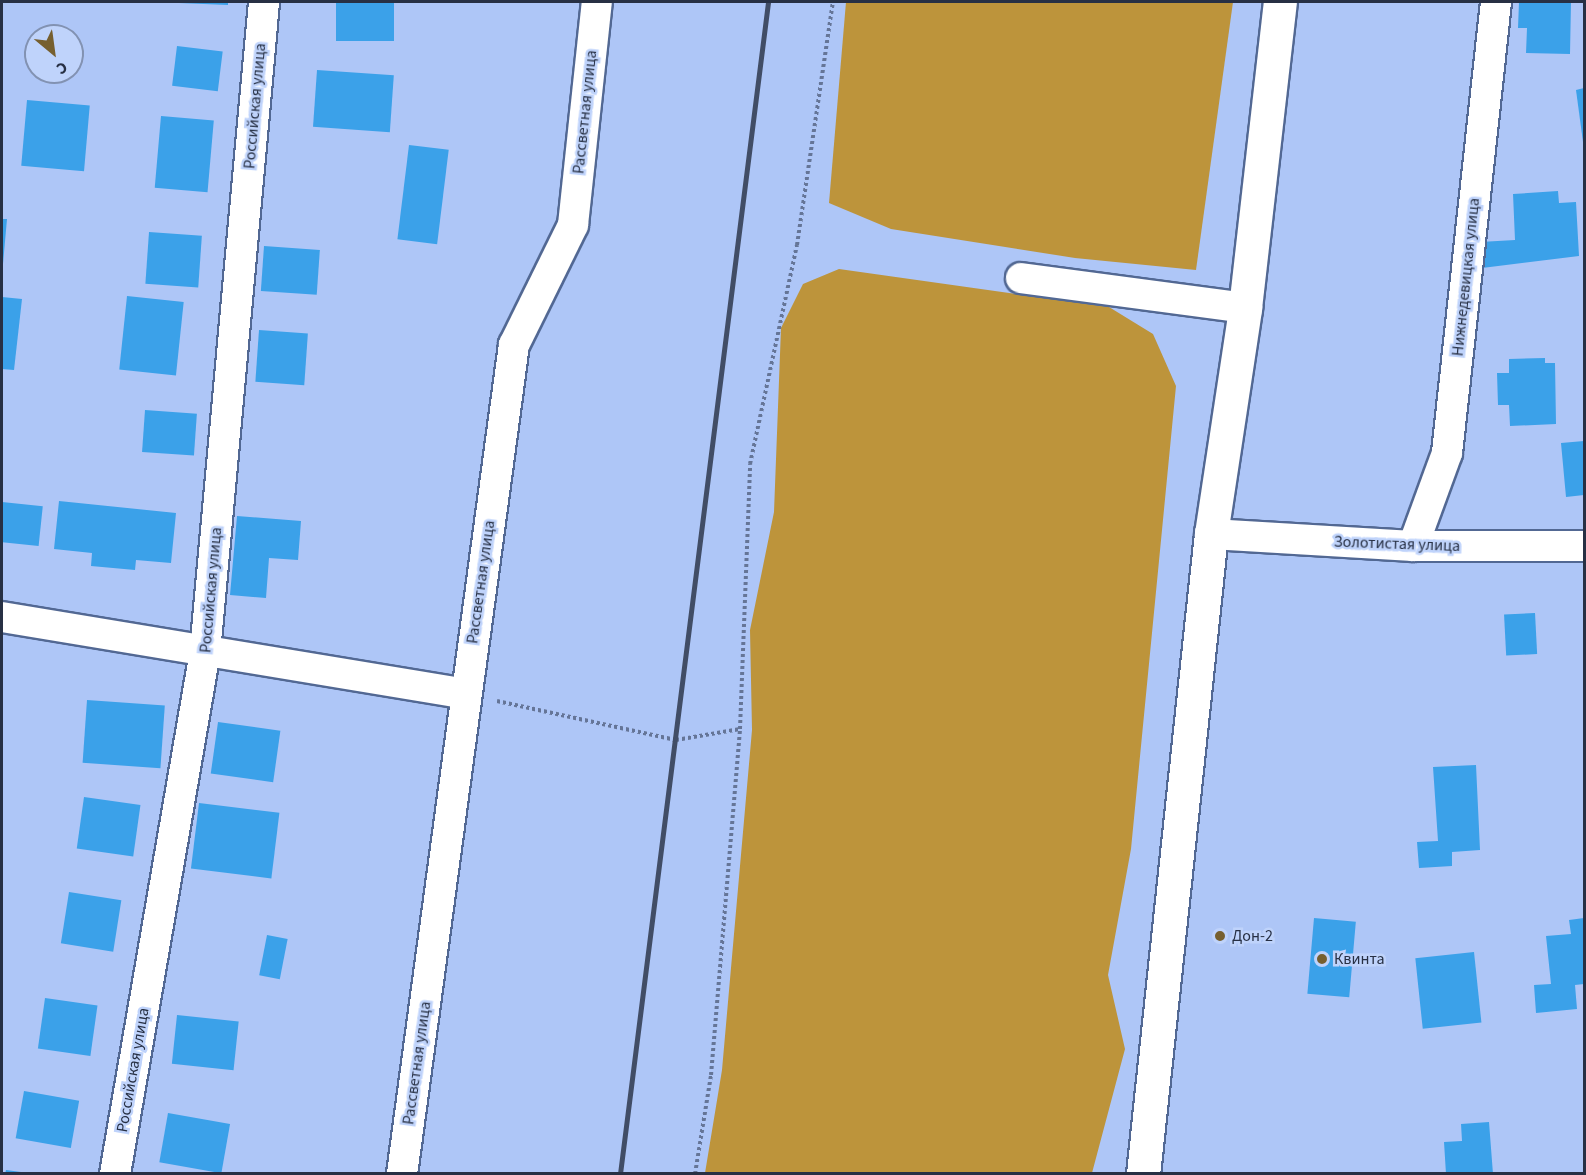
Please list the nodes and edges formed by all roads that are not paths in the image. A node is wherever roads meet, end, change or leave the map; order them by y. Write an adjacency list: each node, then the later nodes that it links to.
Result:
1 (264, 2): 11 (street, Российская улица)
2 (597, 2): 12 (street, Рассветная улица)
3 (1280, 2): 6 (street)
4 (1496, 2): 8 (street, Нижнедевицкая улица)
5 (1021, 278): 6 (street)
6 (1245, 308): 7 (street)
7 (1211, 534): 8 (street, Золотистая улица); 15 (street)
8 (1413, 546): 9 (street, Золотистая улица)
9 (1584, 546)
10 (2, 617): 11 (street)
11 (205, 652): 12 (street); 13 (street, Российская улица)
12 (466, 694): 14 (street, Рассветная улица)
13 (115, 1173)
14 (402, 1173)
15 (1143, 1173)

